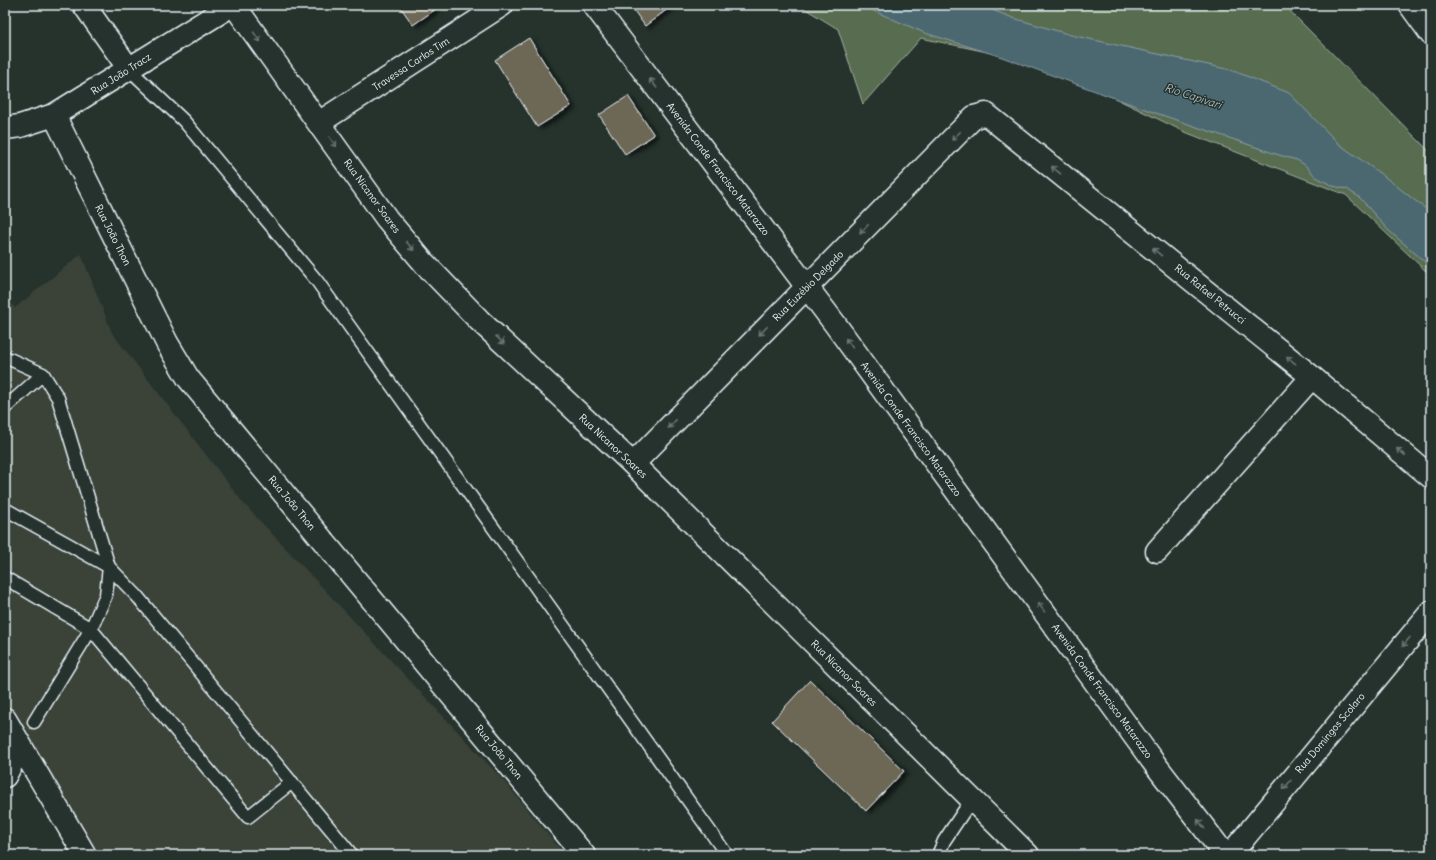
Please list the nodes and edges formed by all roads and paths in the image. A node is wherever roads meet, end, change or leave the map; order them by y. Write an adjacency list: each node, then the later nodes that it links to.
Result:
1 (84, 5): 7 (street)
2 (233, 5): 7 (street, Rua João Tracz); 10 (street, Rua Nicanor Soares, one-way to 10)
3 (502, 5): 10 (street, Travessa Carlos Tim)
4 (594, 5): 12 (street, Avenida Conde Francisco Matarazzo, one-way to 4)
5 (1410, 5): 6 (street)
6 (1431, 34)
7 (128, 69): 9 (street, Rua João Tracz); 34 (lane)
8 (986, 114): 12 (street, Rua Euzébio Delgado, one-way to 12); 15 (street, Rua Rafael Petrucci, one-way to 8)
9 (54, 115): 11 (street, Rua João Tracz); 33 (street, Rua João Thon)
10 (320, 122): 17 (street, Rua Nicanor Soares, one-way to 17)
11 (5, 128)
12 (807, 287): 17 (street, Rua Euzébio Delgado, one-way to 17); 37 (street, Avenida Conde Francisco Matarazzo, one-way to 12)
13 (5, 356): 14 (lane)
14 (42, 374): 16 (lane); 21 (lane)
15 (1312, 377): 18 (street, Rua Rafael Petrucci, one-way to 15); 20 (street)
16 (5, 408)
17 (633, 464): 30 (street, Rua Nicanor Soares)
18 (1431, 477)
19 (5, 509): 21 (lane)
20 (1157, 551)
21 (109, 567): 24 (lane); 29 (lane)
22 (5, 578): 24 (lane)
23 (1431, 612): 38 (street, Rua Domingos Scolaro, one-way to 38)
24 (92, 629): 26 (lane); 29 (lane)
25 (5, 719): 27 (street)
26 (34, 722)
27 (21, 746): 28 (street); 31 (street)
28 (5, 776)
29 (292, 782): 32 (lane)
30 (972, 799): 35 (lane); 36 (street, Rua Nicanor Soares)
31 (85, 855)
32 (352, 855)
33 (584, 855)
34 (727, 855)
35 (938, 855)
36 (1028, 855)
37 (1225, 855)
38 (1230, 855)

